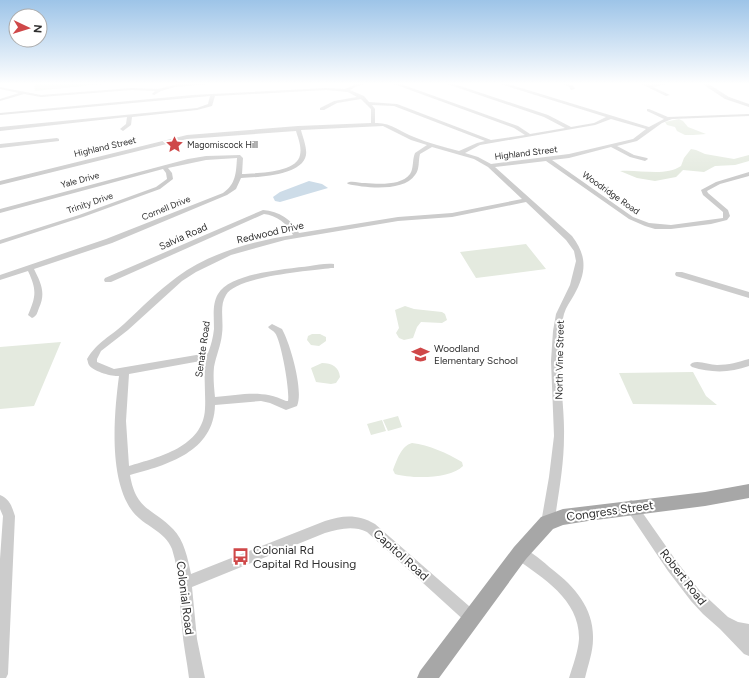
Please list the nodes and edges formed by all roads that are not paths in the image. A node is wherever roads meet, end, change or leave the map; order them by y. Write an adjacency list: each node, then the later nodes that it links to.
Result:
1 (142, 115): 9 (street)
2 (373, 115): 12 (street)
3 (420, 115): 20 (street)
4 (481, 115): 18 (street)
5 (542, 115): 14 (street)
6 (603, 115): 10 (street)
7 (659, 115): 11 (street)
8 (749, 115): 11 (street, Highland Street)
9 (130, 116): 15 (street); 16 (street)
10 (611, 117): 14 (street); 17 (street)
11 (668, 119): 17 (street, Highland Street)
12 (373, 124): 13 (street, Highland Street); 21 (street, Highland Street)
13 (298, 128): 30 (street); 31 (street, Highland Street)
14 (570, 128): 18 (street)
15 (0, 129)
16 (123, 129)
17 (650, 129): 22 (street, Highland Street)
18 (529, 135): 20 (street)
19 (57, 140): 23 (street)
20 (492, 142): 24 (street)
21 (431, 145): 24 (street, Highland Street); 32 (street)
22 (611, 145): 25 (street, Highland Street); 26 (street)
23 (0, 146)
24 (460, 153): 27 (street, Highland Street)
25 (546, 158): 27 (street, Highland Street); 29 (street, Woodridge Road)
26 (645, 159)
27 (490, 166): 33 (street, North Vine Street)
28 (164, 167): 30 (street); 34 (street, Yale Drive); 36 (street, Trinity Drive)
29 (749, 174)
30 (238, 176): 38 (street, Cornell Drive)
31 (0, 183)
32 (350, 183)
33 (527, 200): 35 (street, Redwood Drive); 54 (street, North Vine Street)
34 (0, 211)
35 (297, 236): 41 (street, Salvia Road); 48 (street, Redwood Drive)
36 (0, 242)
37 (331, 266): 45 (street, Senate Road)
38 (30, 268): 40 (street, Cornell Drive); 43 (street)
39 (679, 274): 42 (street)
40 (0, 278)
41 (108, 280)
42 (749, 295)
43 (32, 315)
44 (272, 327): 49 (street)
45 (211, 356): 48 (street); 49 (street, Senate Road)
46 (749, 362): 47 (street)
47 (695, 366)
48 (124, 372): 50 (street, Colonial Road)
49 (209, 402): 50 (street, Senate Road)
50 (125, 472): 56 (street, Colonial Road)
51 (749, 491): 53 (main road, Congress Street)
52 (0, 501): 61 (street)
53 (631, 506): 54 (main road, Congress Street); 58 (street, Robert Road)
54 (547, 523): 55 (main road, Congress Street)
55 (520, 554): 57 (main road, Congress Street); 64 (street)
56 (186, 583): 57 (street, Capitol Road); 62 (street, Colonial Road)
57 (472, 618): 63 (main road, Congress Street)
58 (721, 621): 59 (street, Robert Road); 60 (street)
59 (749, 631)
60 (749, 649)
61 (0, 674)
62 (197, 678)
63 (427, 678)
64 (576, 678)

